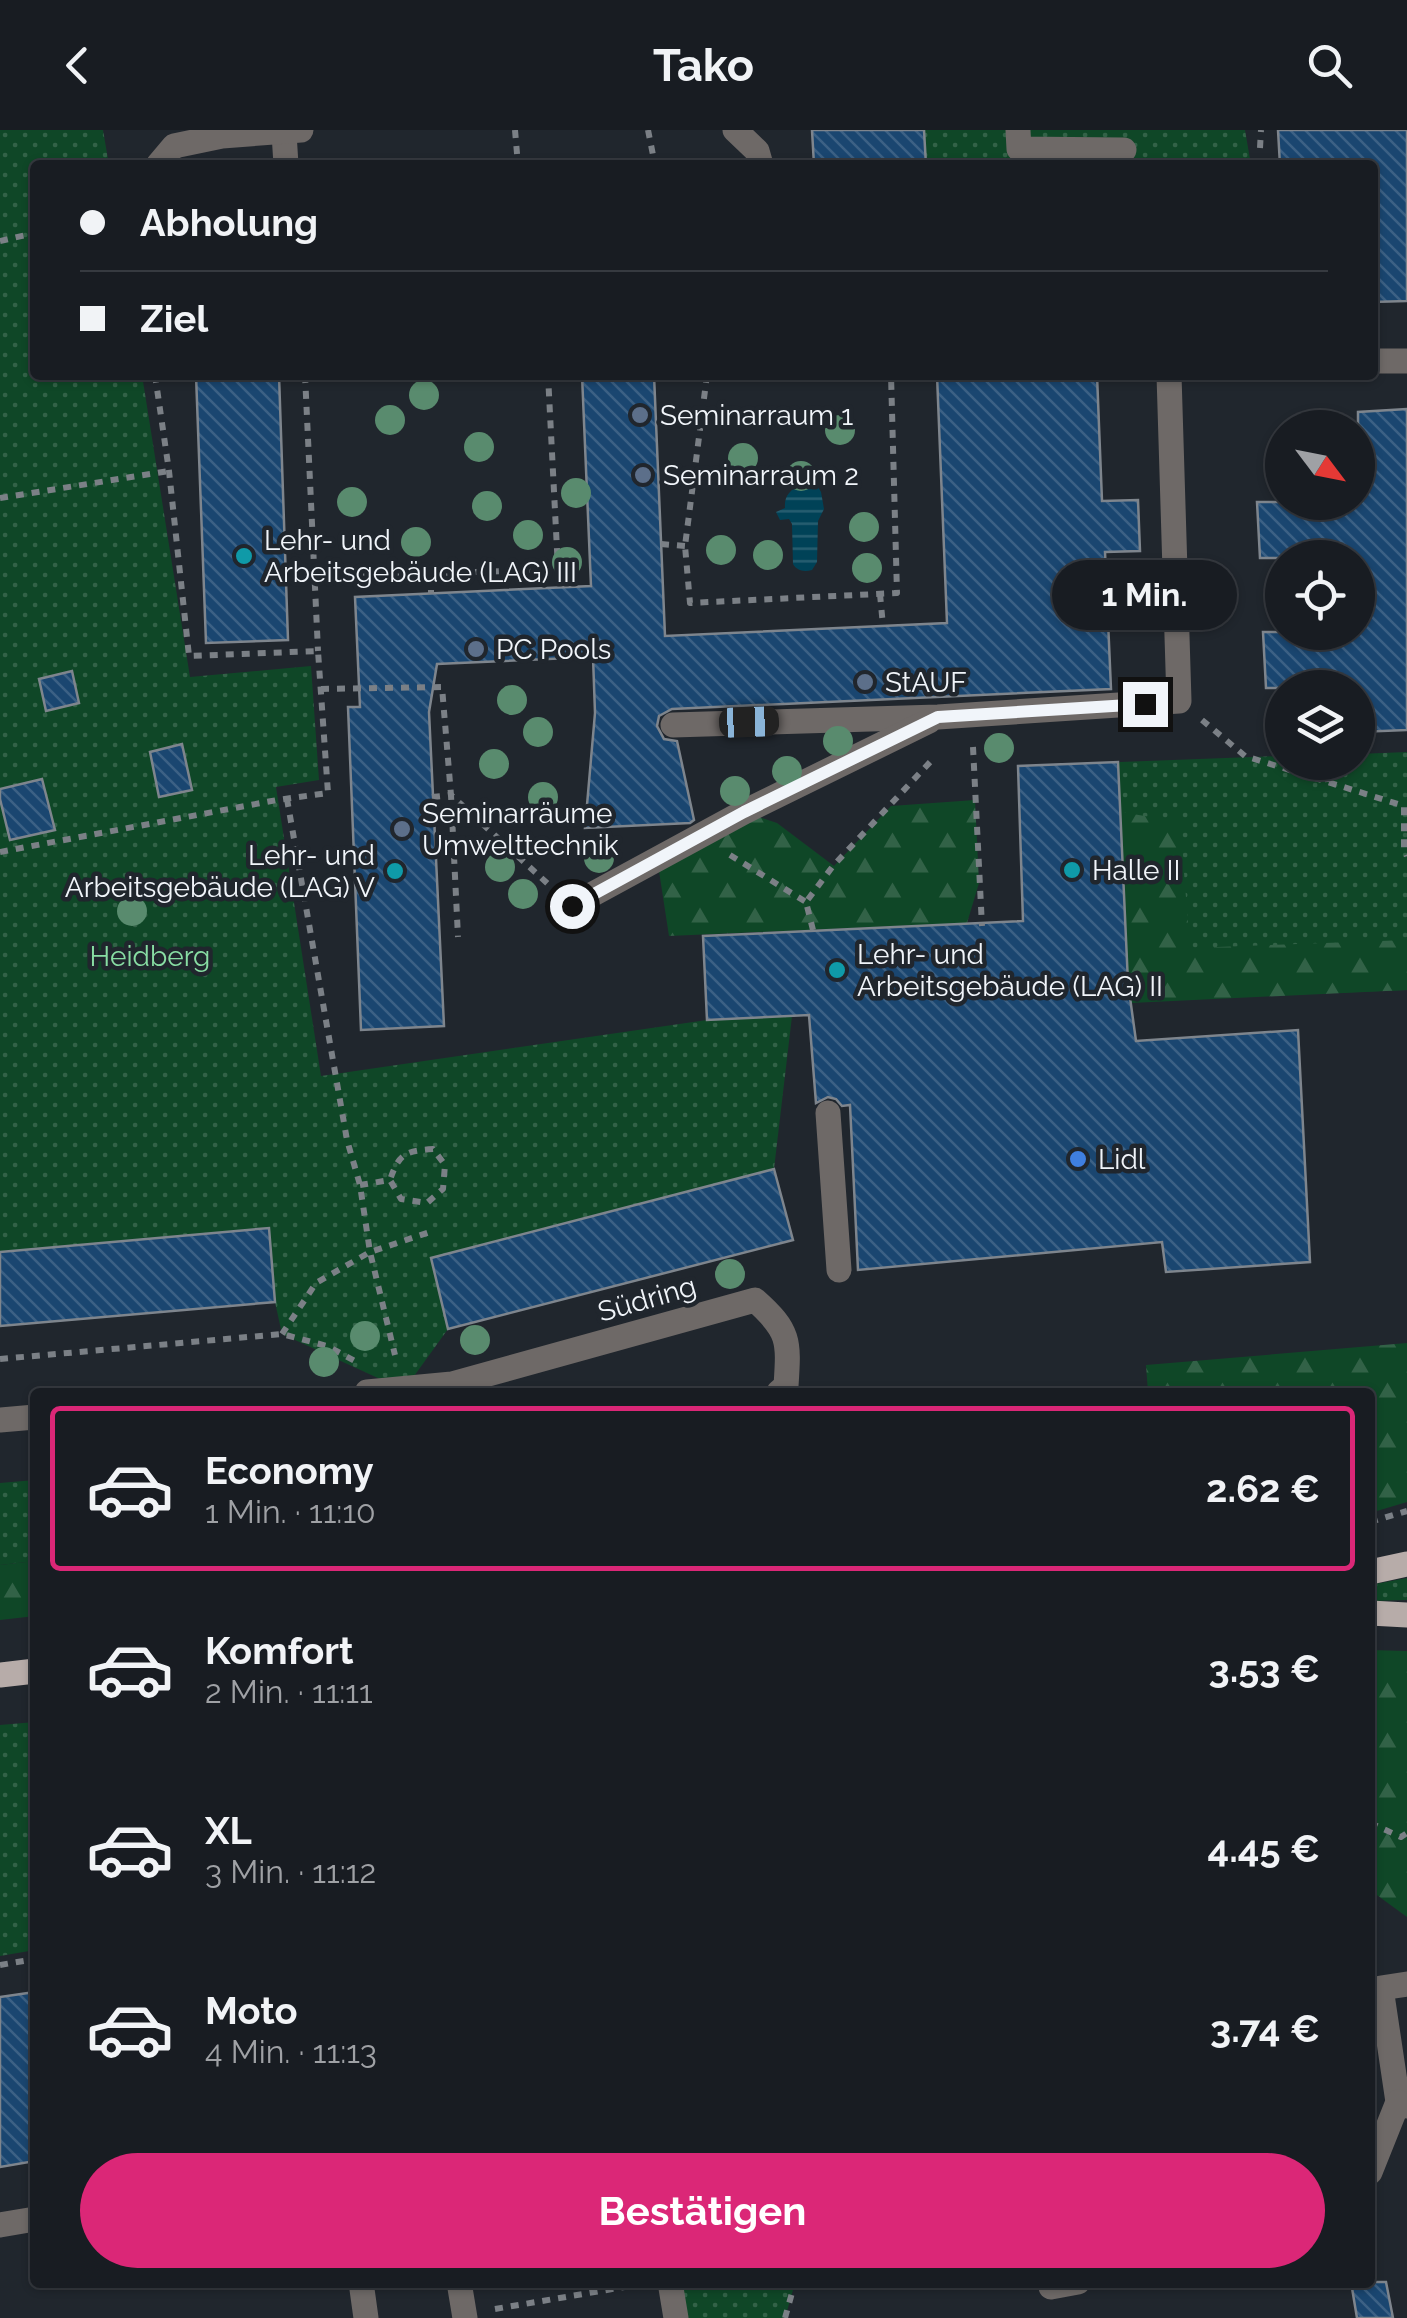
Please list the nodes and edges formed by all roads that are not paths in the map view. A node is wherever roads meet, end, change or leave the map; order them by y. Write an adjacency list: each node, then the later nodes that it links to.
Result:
1 (735, 130): 7 (street)
2 (1018, 130): 4 (street)
3 (292, 131): 5 (street); 6 (street)
4 (1124, 150)
5 (162, 160)
6 (287, 160)
7 (759, 160)
8 (1378, 361): 9 (street)
9 (1407, 361)
10 (1170, 380): 11 (street)
11 (938, 717): 12 (street); 13 (street)
12 (673, 725)
13 (572, 906)
14 (828, 1114): 15 (street)
15 (839, 1270)
16 (456, 1388): 17 (street, Südring)
17 (784, 1388)
18 (30, 1417): 19 (street)
19 (0, 1420)
20 (1407, 1564): 21 (main road)
21 (1375, 1571)
22 (1375, 1613): 23 (main road)
23 (1407, 1615)
24 (30, 1672): 25 (main road)
25 (0, 1675)
26 (1407, 1984): 27 (street)
27 (1376, 1989): 28 (street)
28 (1402, 2104): 29 (street)
29 (1375, 2161)
30 (30, 2221): 31 (street)
31 (0, 2225)
32 (362, 2288): 36 (street)
33 (460, 2288): 35 (street)
34 (671, 2288): 37 (street)
35 (465, 2316)
36 (366, 2318)
37 (676, 2318)

